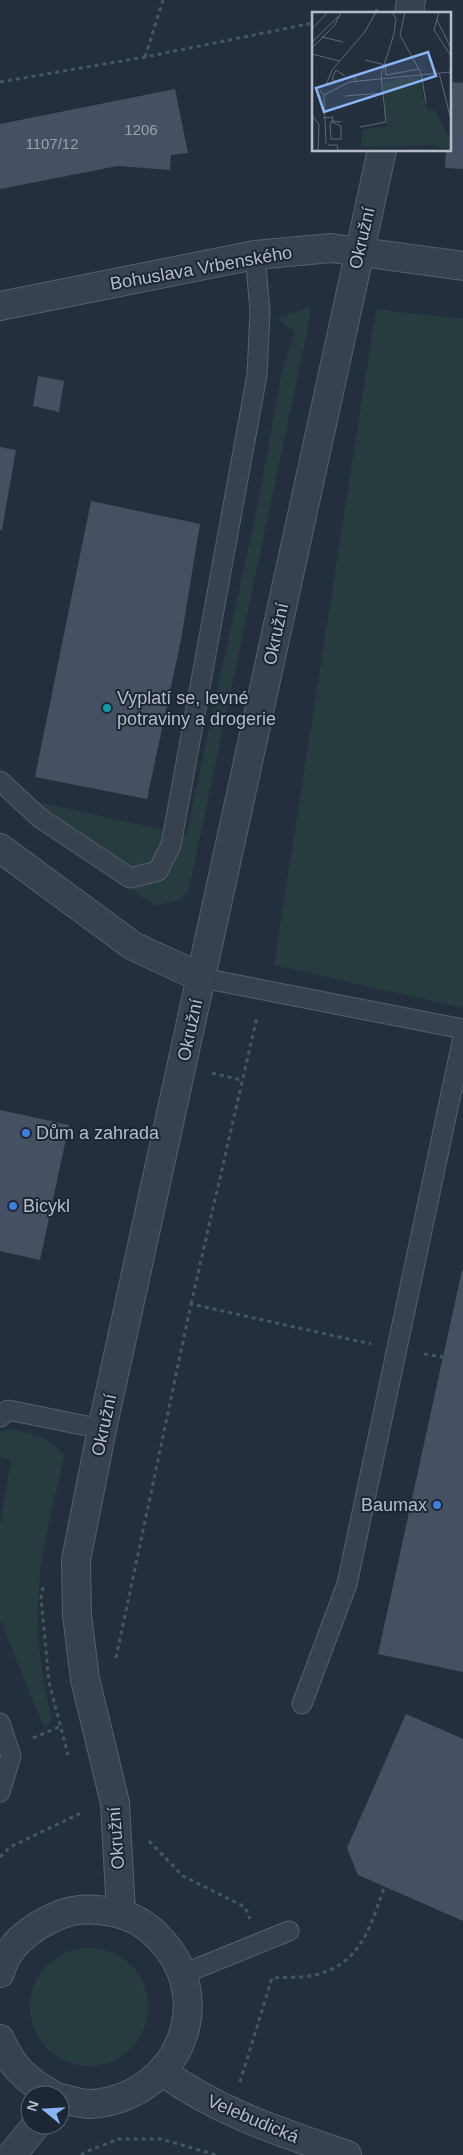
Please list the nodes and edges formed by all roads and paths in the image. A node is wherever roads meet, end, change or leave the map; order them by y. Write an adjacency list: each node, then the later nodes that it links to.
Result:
1 (163, 0): 5 (path)
2 (381, 9): 3 (path)
3 (368, 12)
4 (312, 23): 5 (path)
5 (145, 57): 6 (path)
6 (0, 82)
7 (382, 151): 8 (street, Okružní)
8 (358, 252): 9 (street, Bohuslava Vrbenského); 10 (street, Bohuslava Vrbenského); 14 (street, Okružní)
9 (255, 255): 11 (street, Bohuslava Vrbenského); 12 (lane)
10 (463, 266)
11 (0, 306)
12 (0, 781)
13 (0, 848): 14 (street)
14 (202, 978): 16 (lane); 22 (street, Okružní)
15 (258, 1012): 18 (path)
16 (463, 1029)
17 (463, 1036): 19 (lane)
18 (192, 1304): 19 (path); 23 (path)
19 (396, 1350): 20 (path); 24 (lane)
20 (443, 1357)
21 (0, 1417): 22 (lane)
22 (102, 1429): 32 (street, Okružní)
23 (116, 1660)
24 (302, 1704)
25 (0, 1723): 26 (lane)
26 (0, 1792)
27 (84, 1812): 29 (path)
28 (147, 1832): 31 (path)
29 (0, 1857)
30 (384, 1888): 39 (path)
31 (245, 1907)
32 (121, 1913): 34 (street); 35 (street)
33 (289, 1931): 35 (lane)
34 (0, 1969)
35 (183, 1974): 37 (street)
36 (0, 2039): 38 (street)
37 (163, 2072): 40 (street); 46 (street, Velebudická)
38 (35, 2085)
39 (239, 2085)
40 (70, 2100)
41 (28, 2135): 43 (street)
42 (207, 2153): 44 (path); 45 (path)
43 (12, 2155)
44 (81, 2155)
45 (216, 2155)
46 (347, 2155)

